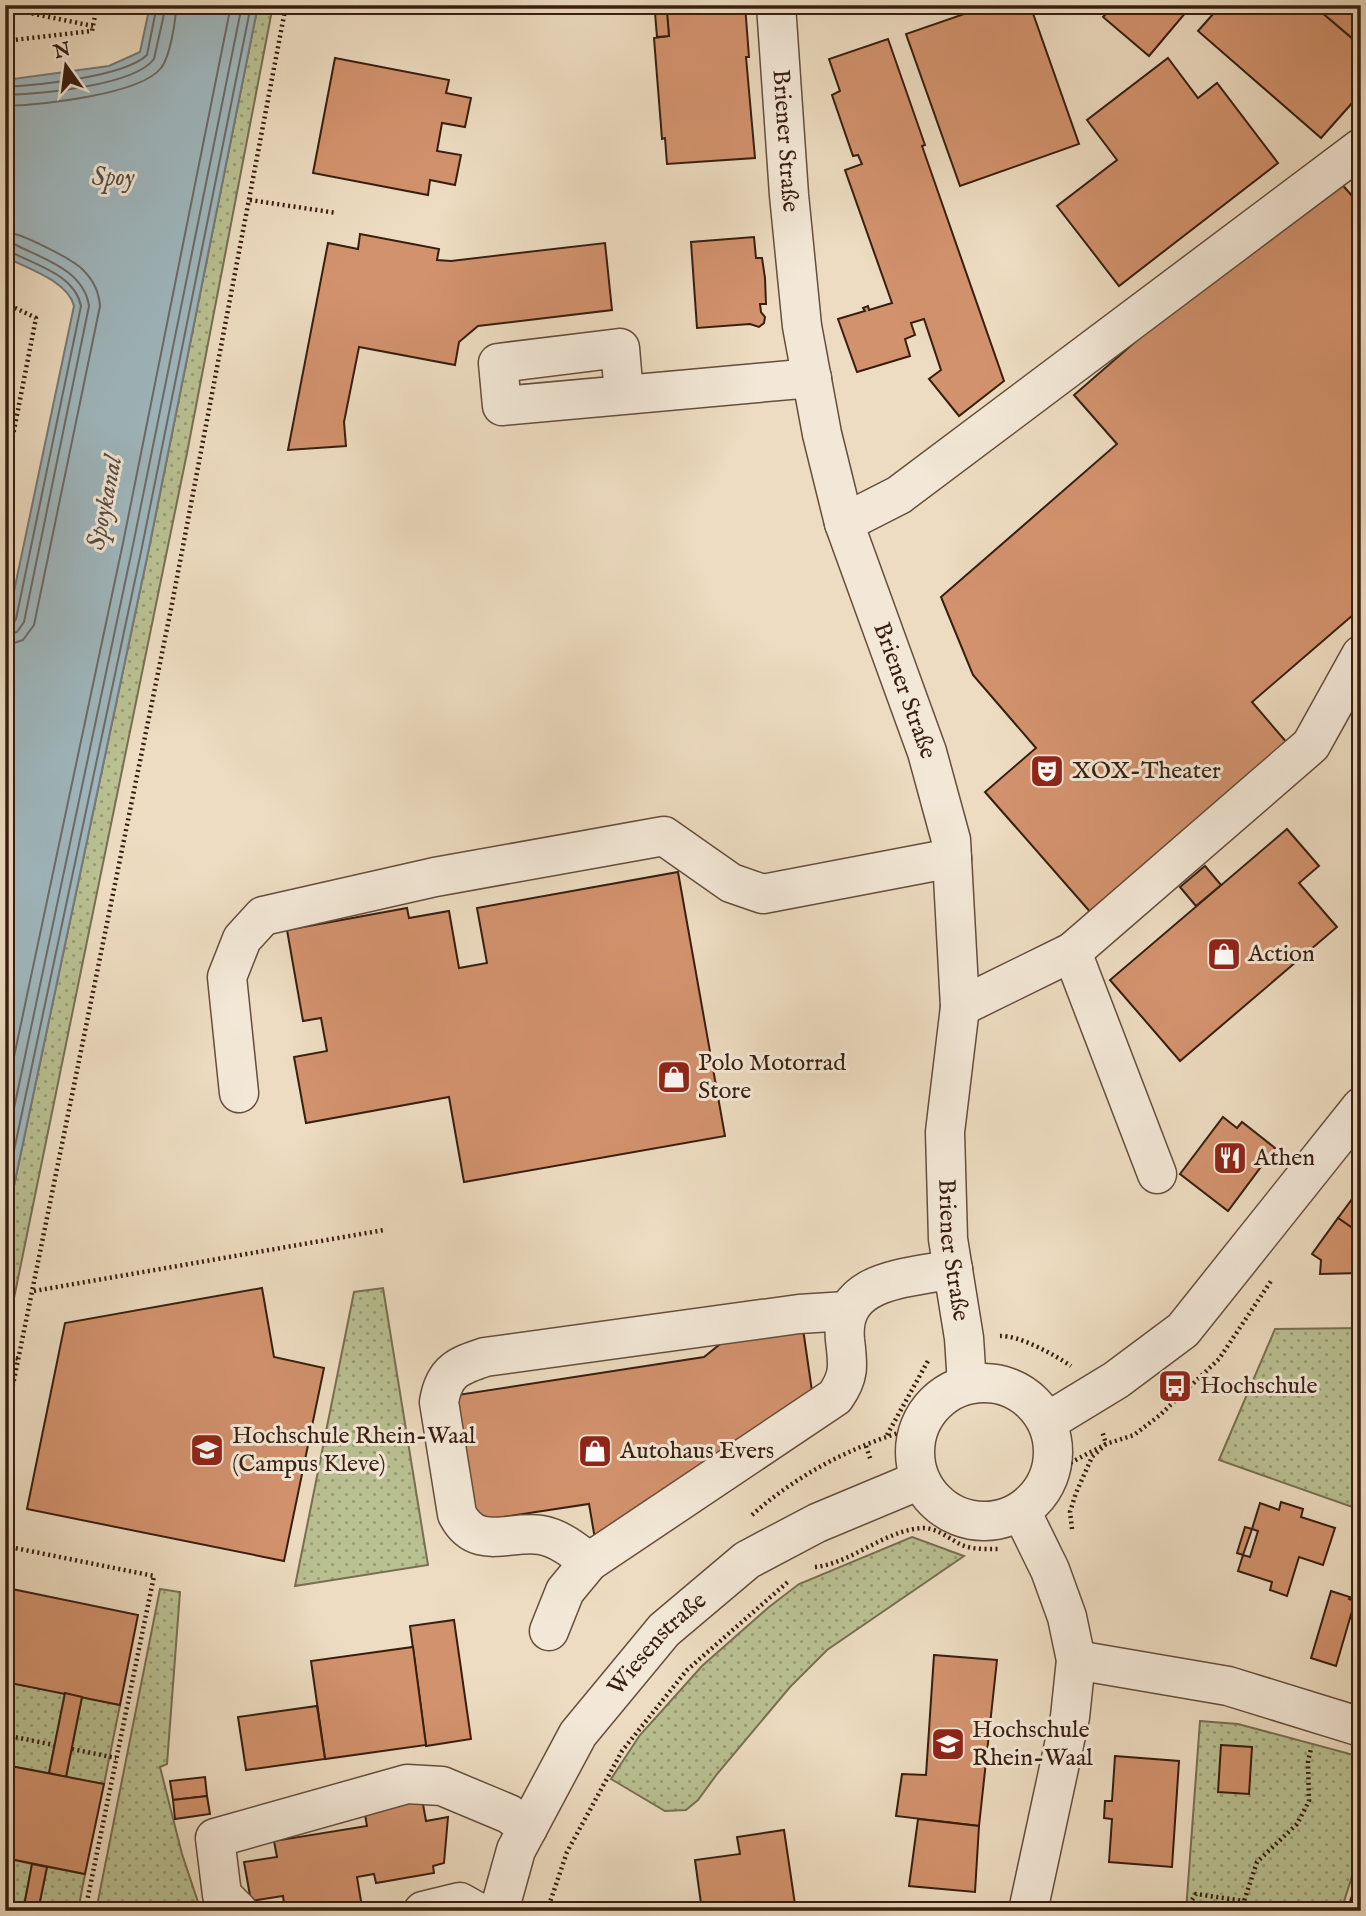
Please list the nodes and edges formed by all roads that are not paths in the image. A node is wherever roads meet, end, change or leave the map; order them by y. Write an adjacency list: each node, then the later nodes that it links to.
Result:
1 (776, 5): 3 (street, Briener Straße)
2 (1361, 148): 5 (street)
3 (812, 378): 4 (street); 5 (street, Briener Straße)
4 (624, 395)
5 (844, 523): 7 (street, Briener Straße)
6 (1361, 655): 8 (street)
7 (951, 858): 9 (street, Briener Straße); 10 (street)
8 (1072, 952): 9 (street); 12 (street)
9 (961, 1007): 13 (street, Briener Straße)
10 (239, 1093)
11 (1361, 1107): 16 (street)
12 (1157, 1174)
13 (953, 1269): 14 (street); 15 (street, Briener Straße)
14 (847, 1311): 19 (street); 19 (street)
15 (967, 1384): 16 (street); 17 (street)
16 (1047, 1422): 18 (street)
17 (920, 1480): 18 (street); 23 (street, Wiesenstraße)
18 (1029, 1527): 21 (street)
19 (589, 1562): 20 (street)
20 (549, 1631)
21 (1076, 1660): 22 (street); 28 (street)
22 (1361, 1727)
23 (528, 1828): 24 (street); 27 (street, Wiesenstraße)
24 (238, 1911)
25 (424, 1911): 26 (street)
26 (476, 1911)
27 (499, 1911)
28 (1028, 1911)

